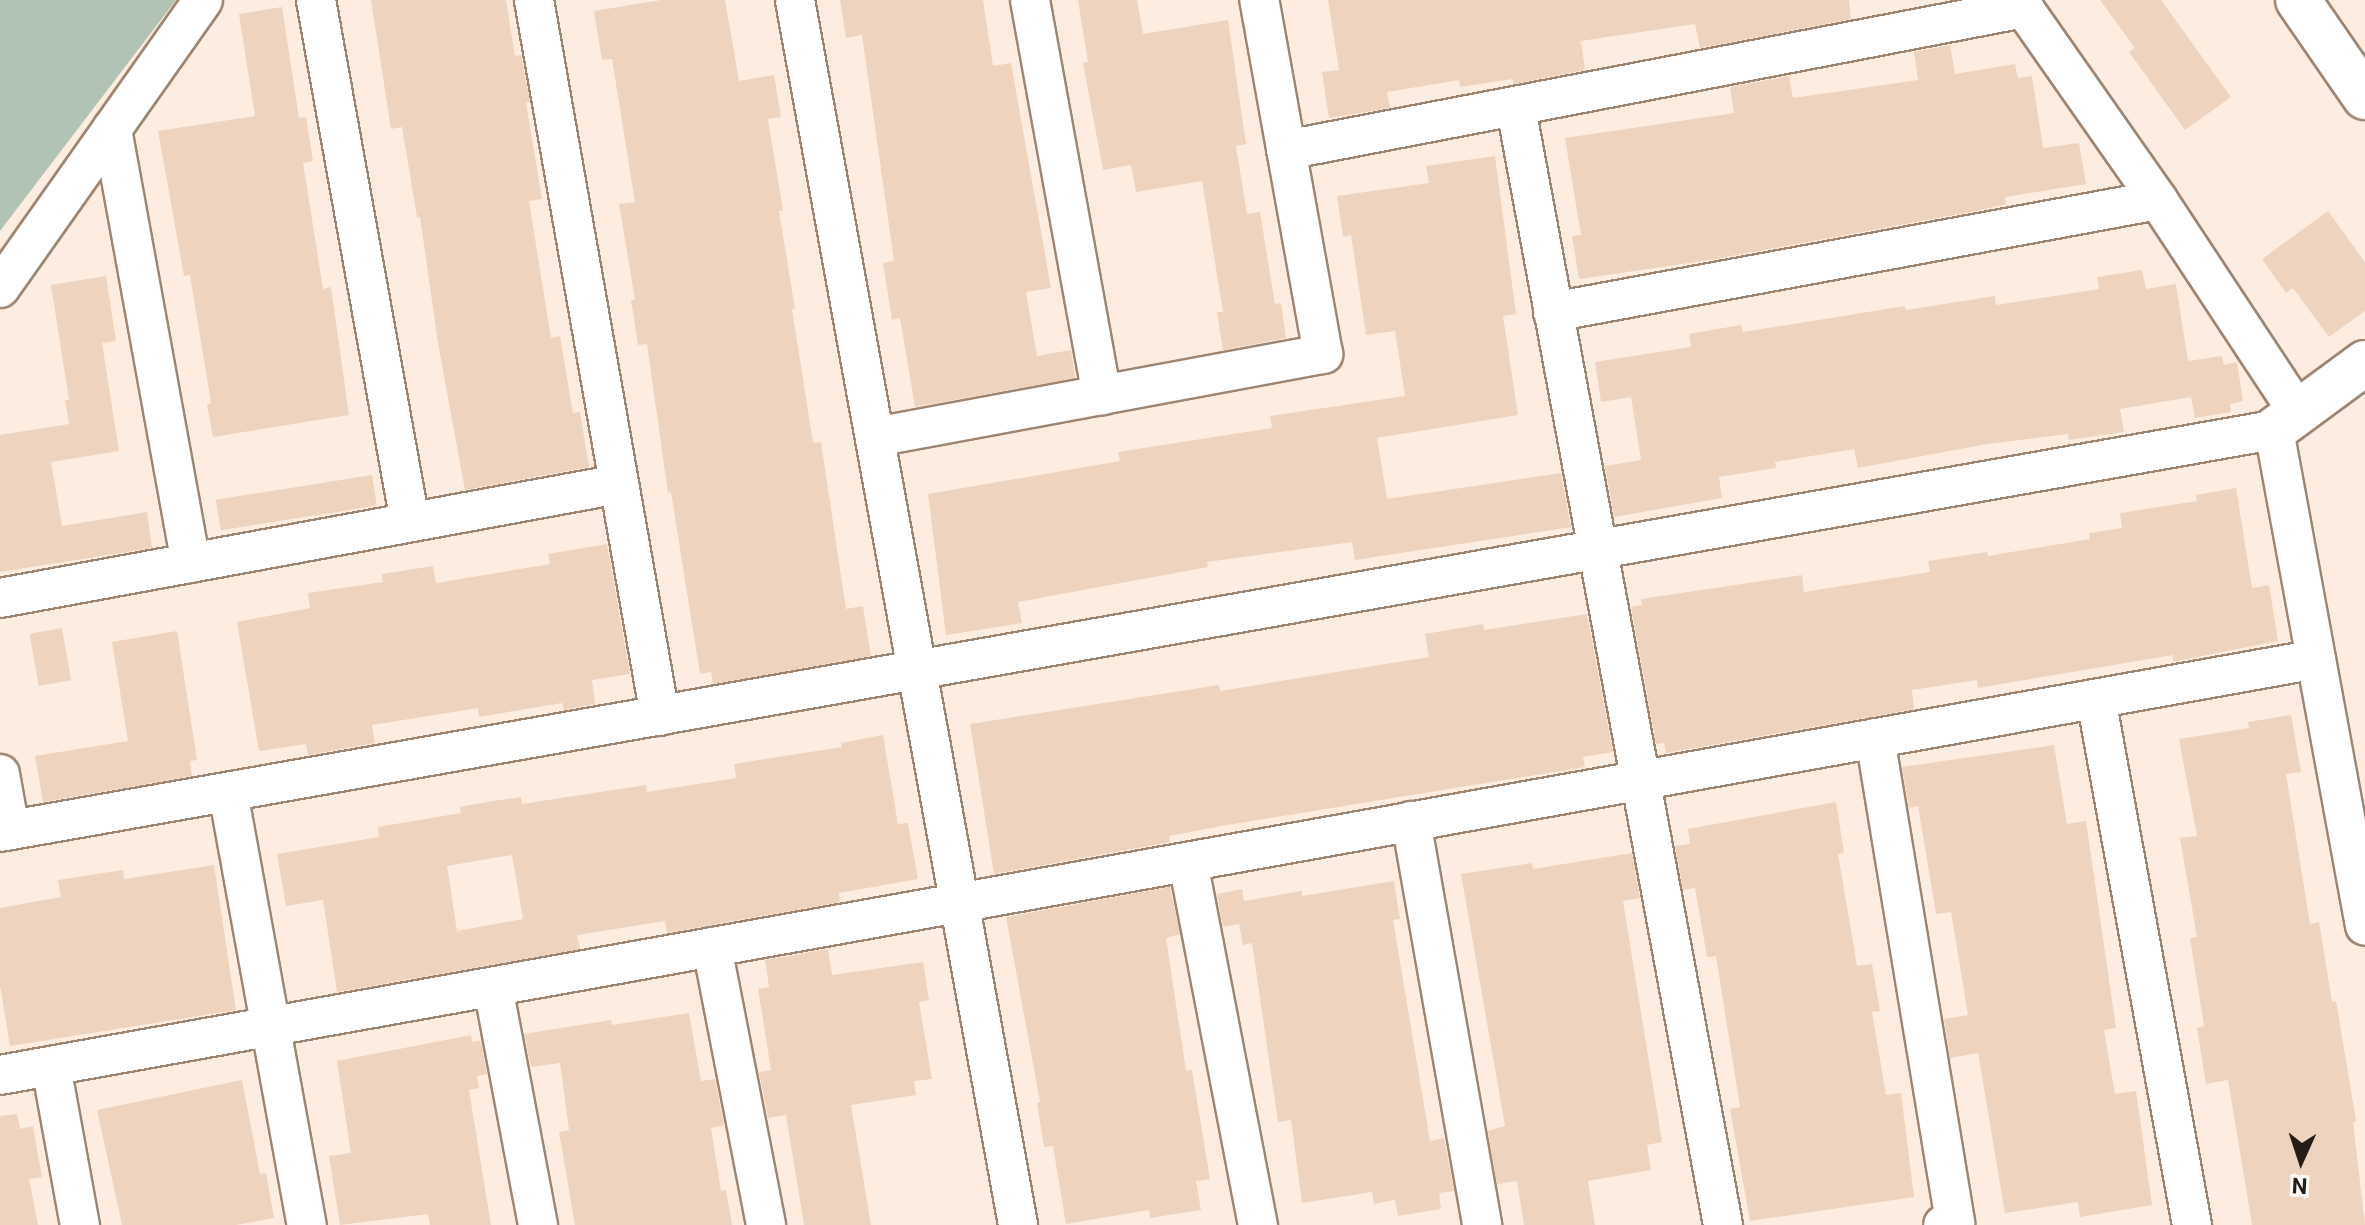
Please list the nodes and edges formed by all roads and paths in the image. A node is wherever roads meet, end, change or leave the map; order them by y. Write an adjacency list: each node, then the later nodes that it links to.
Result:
1 (203, 0): 11 (street)
2 (316, 0): 21 (street)
3 (534, 0): 20 (street)
4 (795, 0): 19 (street)
5 (1030, 0): 17 (street)
6 (1259, 0): 12 (street)
7 (2298, 0): 9 (main road)
8 (2021, 4): 10 (street); 13 (street)
9 (2365, 97)
10 (1516, 108): 12 (street); 15 (street)
11 (112, 129): 14 (street); 23 (street)
12 (1286, 150): 17 (street)
13 (2158, 200): 15 (street); 18 (street)
14 (0, 288)
15 (1553, 312): 22 (street)
16 (2365, 363): 18 (main road)
17 (1102, 395): 19 (street)
18 (2286, 421): 22 (street); 25 (street)
19 (875, 437): 26 (street)
20 (619, 484): 21 (street); 28 (street)
21 (410, 522): 23 (street)
22 (1598, 550): 26 (street); 31 (street)
23 (191, 563): 24 (street)
24 (0, 598)
25 (2316, 659): 27 (street); 37 (street)
26 (917, 670): 28 (street); 36 (street)
27 (2096, 699): 29 (street); 52 (street)
28 (660, 716): 32 (street)
29 (1875, 738): 31 (street); 51 (street)
30 (0, 774): 34 (street)
31 (1640, 781): 33 (street); 50 (street)
32 (228, 792): 34 (street); 40 (street)
33 (1411, 821): 35 (street); 49 (street)
34 (5, 831)
35 (1188, 862): 36 (street); 48 (street)
36 (959, 903): 38 (street); 47 (street)
37 (2365, 926)
38 (712, 947): 39 (street); 46 (street)
39 (493, 987): 40 (street); 45 (street)
40 (270, 1027): 41 (street); 44 (street)
41 (51, 1066): 42 (street); 43 (street)
42 (0, 1075)
43 (80, 1225)
44 (307, 1225)
45 (538, 1225)
46 (766, 1225)
47 (1018, 1225)
48 (1258, 1225)
49 (1482, 1225)
50 (1723, 1225)
51 (1943, 1225)
52 (2192, 1225)

